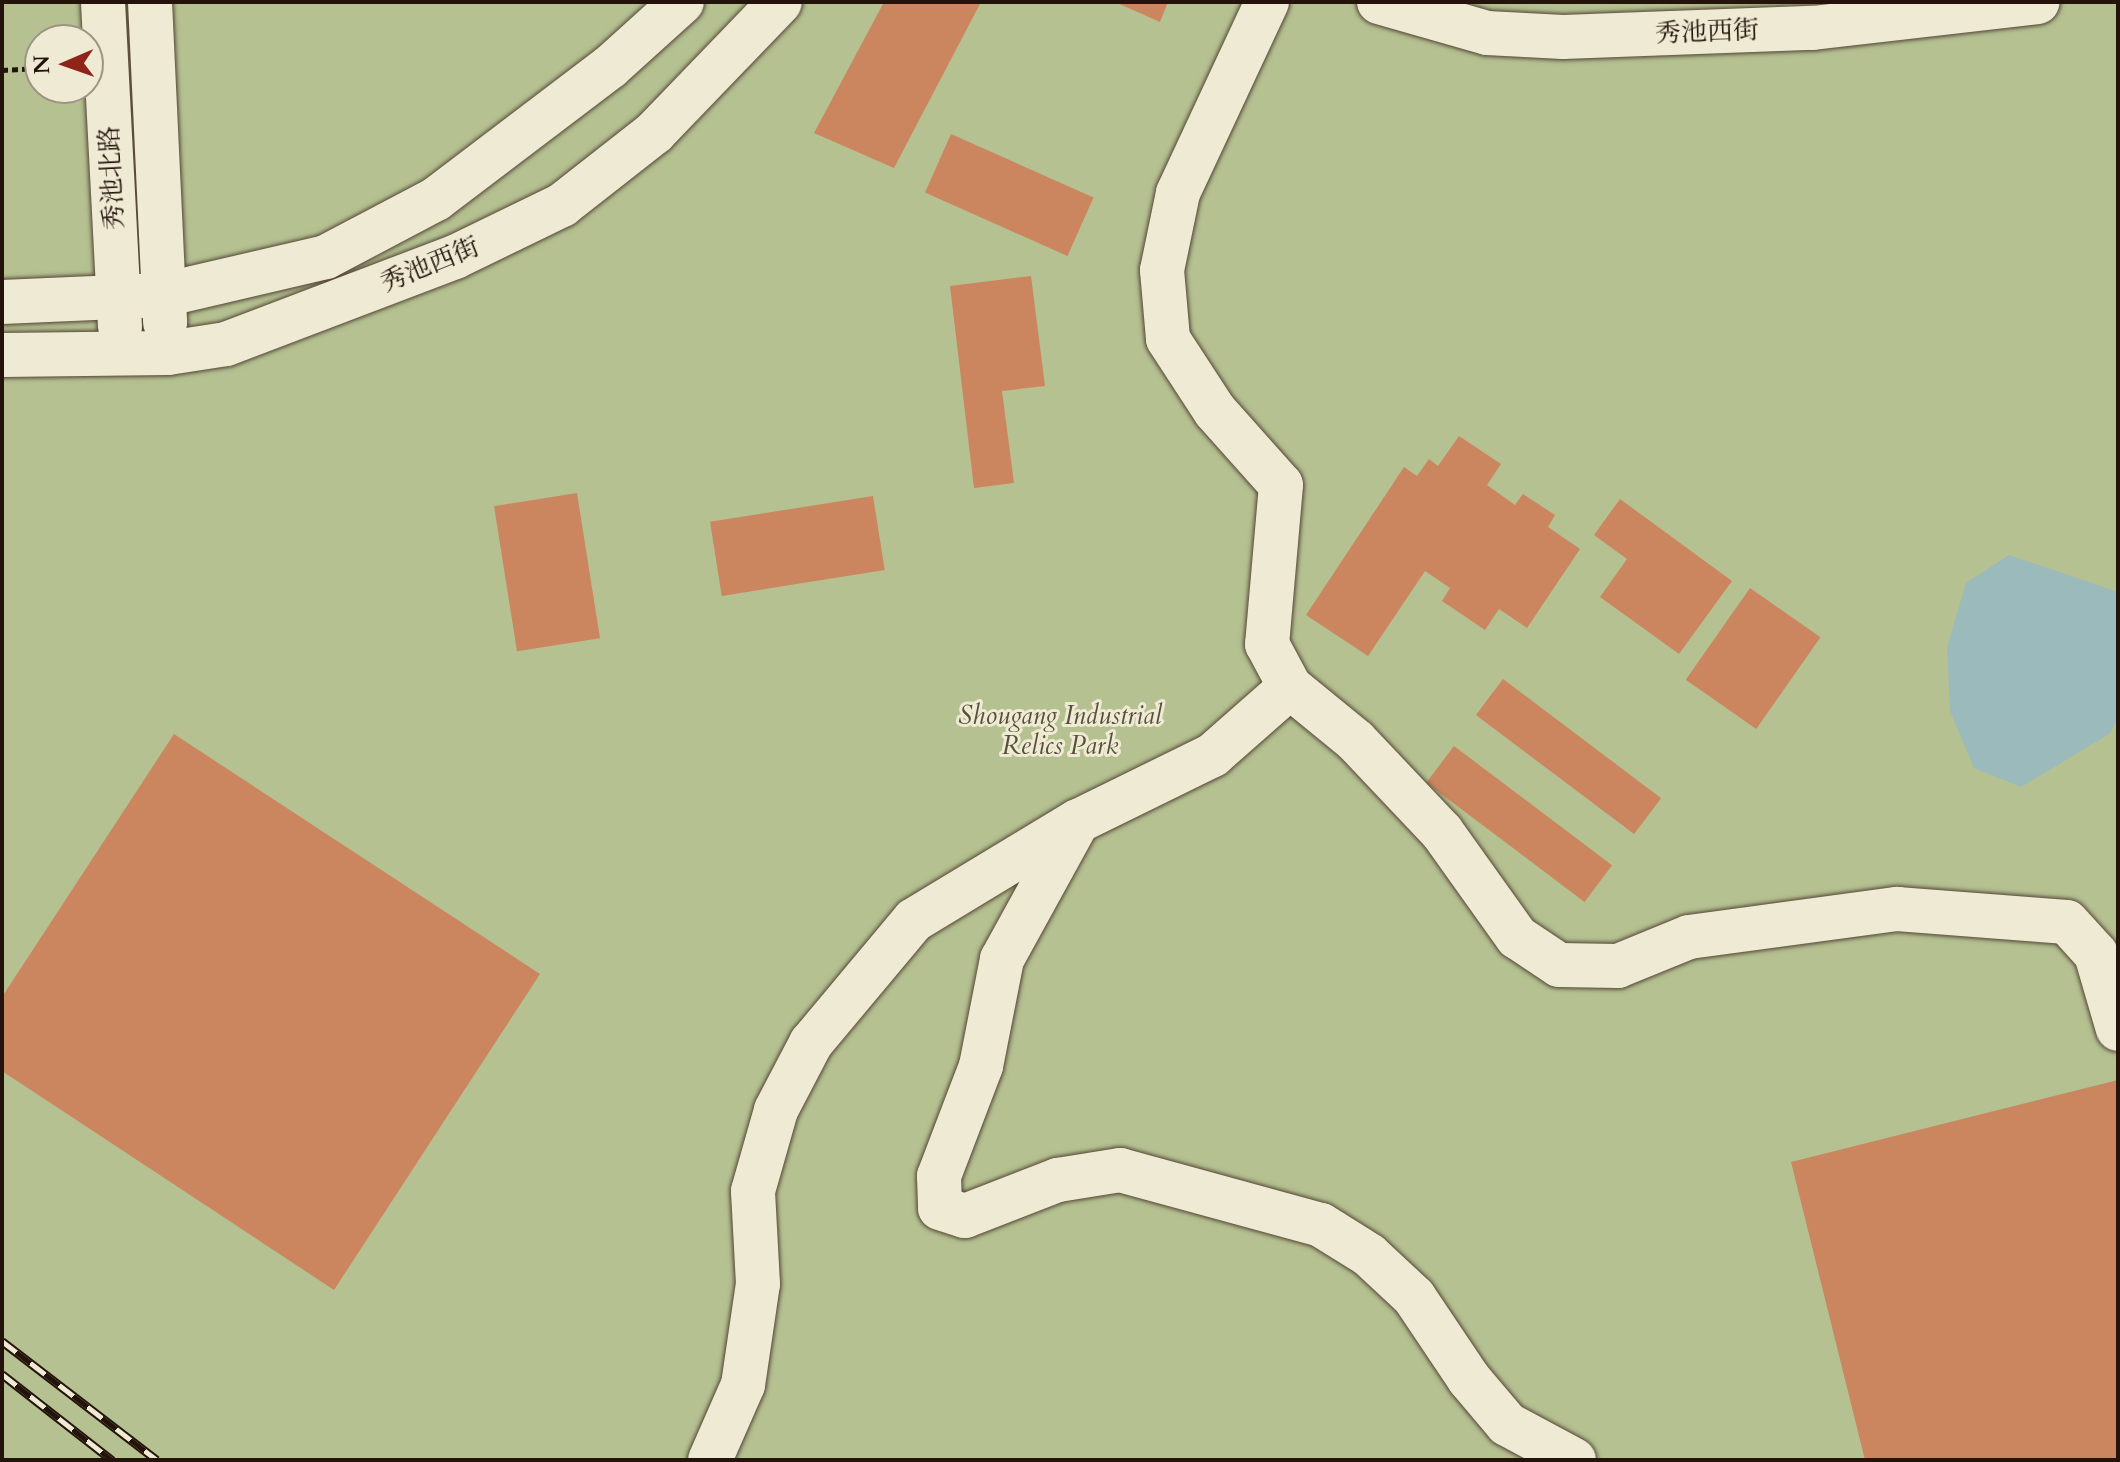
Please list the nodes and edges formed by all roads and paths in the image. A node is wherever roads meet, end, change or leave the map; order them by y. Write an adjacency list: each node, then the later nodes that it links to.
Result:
1 (103, 2): 12 (street, 秀池北路)
2 (150, 2): 11 (street, 秀池北路)
3 (682, 2): 11 (street, 秀池西街)
4 (780, 2): 15 (street, 秀池西街)
5 (1267, 2): 17 (street)
6 (2038, 2): 8 (street, 秀池西街)
7 (1404, 6): 8 (street, 秀池西街)
8 (1464, 14)
9 (24, 69): 10 (path)
10 (2, 70)
11 (163, 295): 12 (street, 秀池西街); 15 (street, 秀池北路)
12 (118, 299): 13 (street, 秀池西街); 14 (street, 秀池北路)
13 (2, 302)
14 (123, 353): 15 (street, 秀池西街); 16 (street, 秀池西街)
15 (168, 353)
16 (2, 355)
17 (1290, 687): 18 (street); 19 (street)
18 (1078, 821): 20 (street); 21 (street)
19 (2118, 1029)
20 (710, 1460)
21 (1574, 1460)

